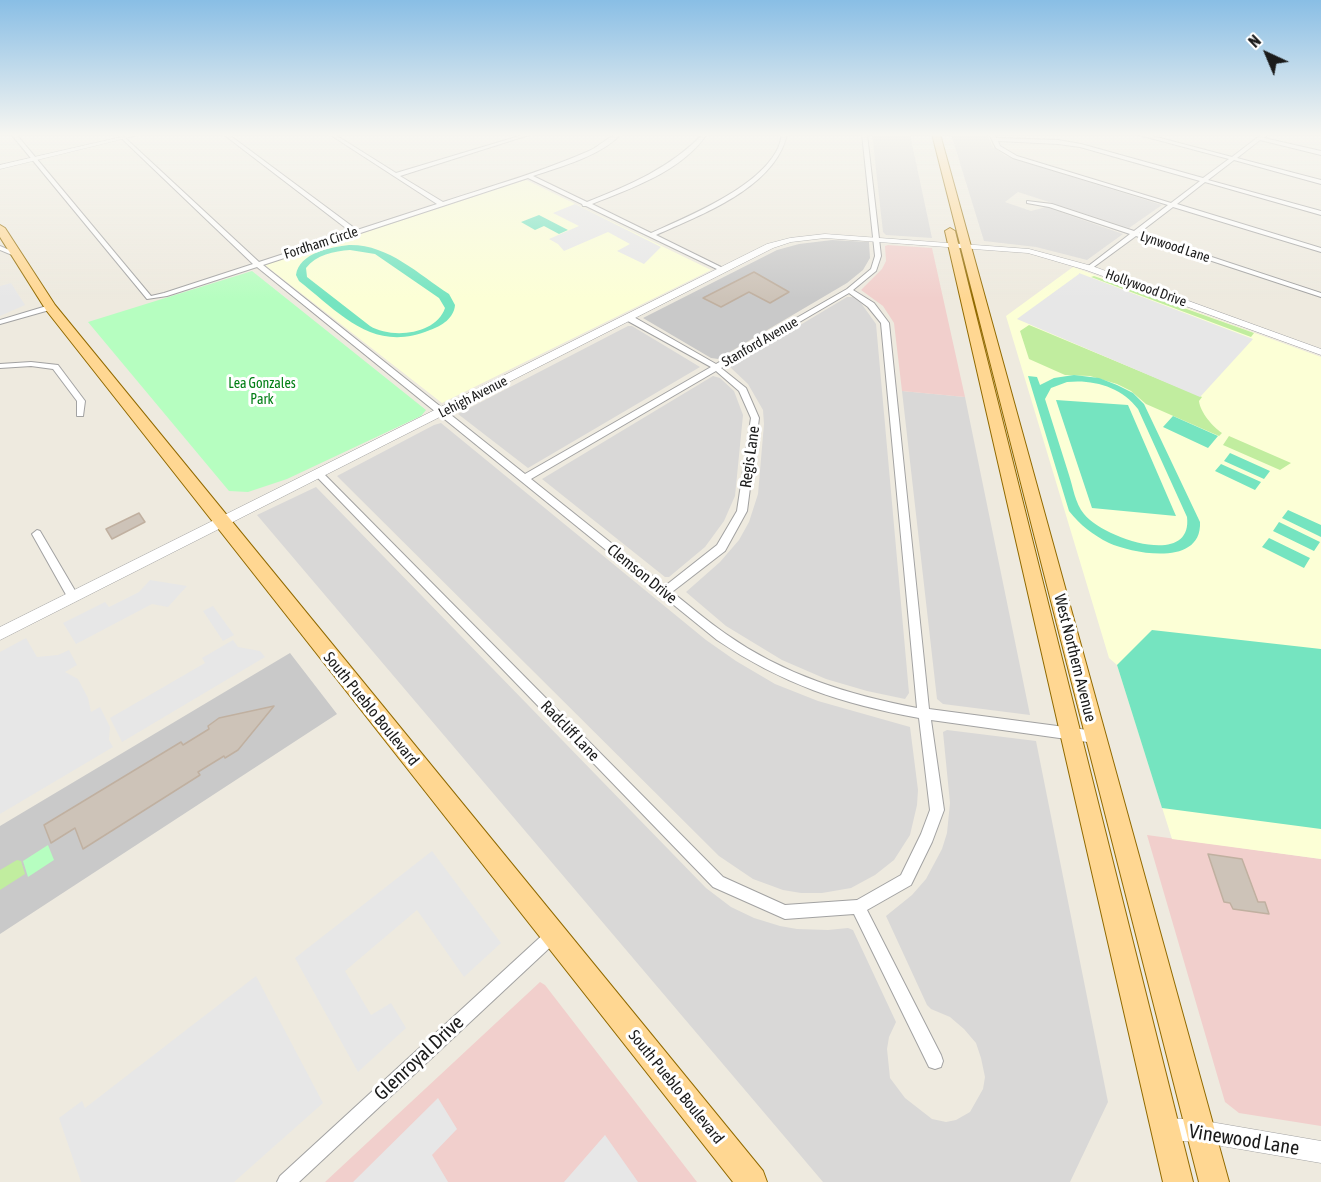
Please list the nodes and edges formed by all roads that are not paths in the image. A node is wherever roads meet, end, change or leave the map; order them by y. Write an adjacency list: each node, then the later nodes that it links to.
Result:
1 (59, 189): 29 (street, Fordham Circle)
2 (177, 189): 29 (street)
3 (298, 189): 21 (street)
4 (418, 189): 15 (street)
5 (487, 189): 15 (street, Fordham Circle)
6 (554, 189): 17 (street)
7 (623, 189): 17 (street)
8 (741, 189): 23 (street)
9 (871, 189): 24 (street, Stanford Avenue)
10 (948, 189): 25 (main road, West Northern Avenue)
11 (1122, 189): 16 (street)
12 (1192, 189): 16 (street)
13 (1236, 189): 18 (street)
14 (1029, 202): 22 (street, Lynwood Lane)
15 (441, 204): 21 (street, Fordham Circle)
16 (1172, 204): 22 (street); 27 (street)
17 (585, 205): 23 (street)
18 (1321, 213)
19 (947, 222): 25 (main road, West Northern Avenue)
20 (0, 228): 28 (main road, South Pueblo Boulevard)
21 (355, 232): 29 (street, Fordham Circle)
22 (1134, 233): 30 (street); 33 (street, Lynwood Lane)
23 (650, 236): 31 (street)
24 (876, 239): 25 (street, Lehigh Avenue); 31 (street, Lehigh Avenue); 32 (street, Stanford Avenue)
25 (959, 244): 30 (street, Hollywood Drive); 50 (main road, West Northern Avenue); 50 (main road, West Northern Avenue)
26 (0, 248): 28 (street)
27 (1321, 250)
28 (17, 255): 34 (main road, South Pueblo Boulevard)
29 (257, 264): 40 (street, Clemson Drive)
30 (1089, 268): 37 (street, Hollywood Drive)
31 (723, 270): 35 (street, Lehigh Avenue)
32 (849, 290): 39 (street, Stanford Avenue); 49 (street, Radcliff Lane)
33 (1321, 296)
34 (50, 307): 36 (street); 44 (main road, South Pueblo Boulevard)
35 (629, 318): 39 (street, Regis Lane); 40 (street, Lehigh Avenue)
36 (0, 322)
37 (1321, 352)
38 (0, 366): 41 (street)
39 (716, 367): 43 (street, Stanford Avenue); 46 (street, Regis Lane)
40 (442, 413): 42 (street, Lehigh Avenue); 43 (street, Clemson Drive)
41 (80, 414)
42 (320, 475): 44 (street, Lehigh Avenue); 51 (street, Radcliff Lane)
43 (524, 479): 46 (street, Clemson Drive)
44 (222, 523): 47 (street, Lehigh Avenue); 52 (main road, South Pueblo Boulevard)
45 (37, 534): 47 (street)
46 (664, 592): 49 (street, Clemson Drive)
47 (73, 597): 48 (street, Lehigh Avenue)
48 (0, 634)
49 (924, 714): 50 (street, Clemson Drive); 51 (street, Radcliff Lane)
50 (1083, 735): 54 (main road, West Northern Avenue); 55 (main road, West Northern Avenue)
51 (858, 907): 53 (street)
52 (553, 935): 57 (street, Glenroyal Drive); 58 (main road, South Pueblo Boulevard)
53 (935, 1061)
54 (1166, 1129): 55 (street, Vinewood Lane); 59 (main road, West Northern Avenue)
55 (1199, 1131): 56 (street, Vinewood Lane); 60 (main road, West Northern Avenue)
56 (1321, 1152)
57 (286, 1182)
58 (752, 1182)
59 (1178, 1182)
60 (1214, 1182)

